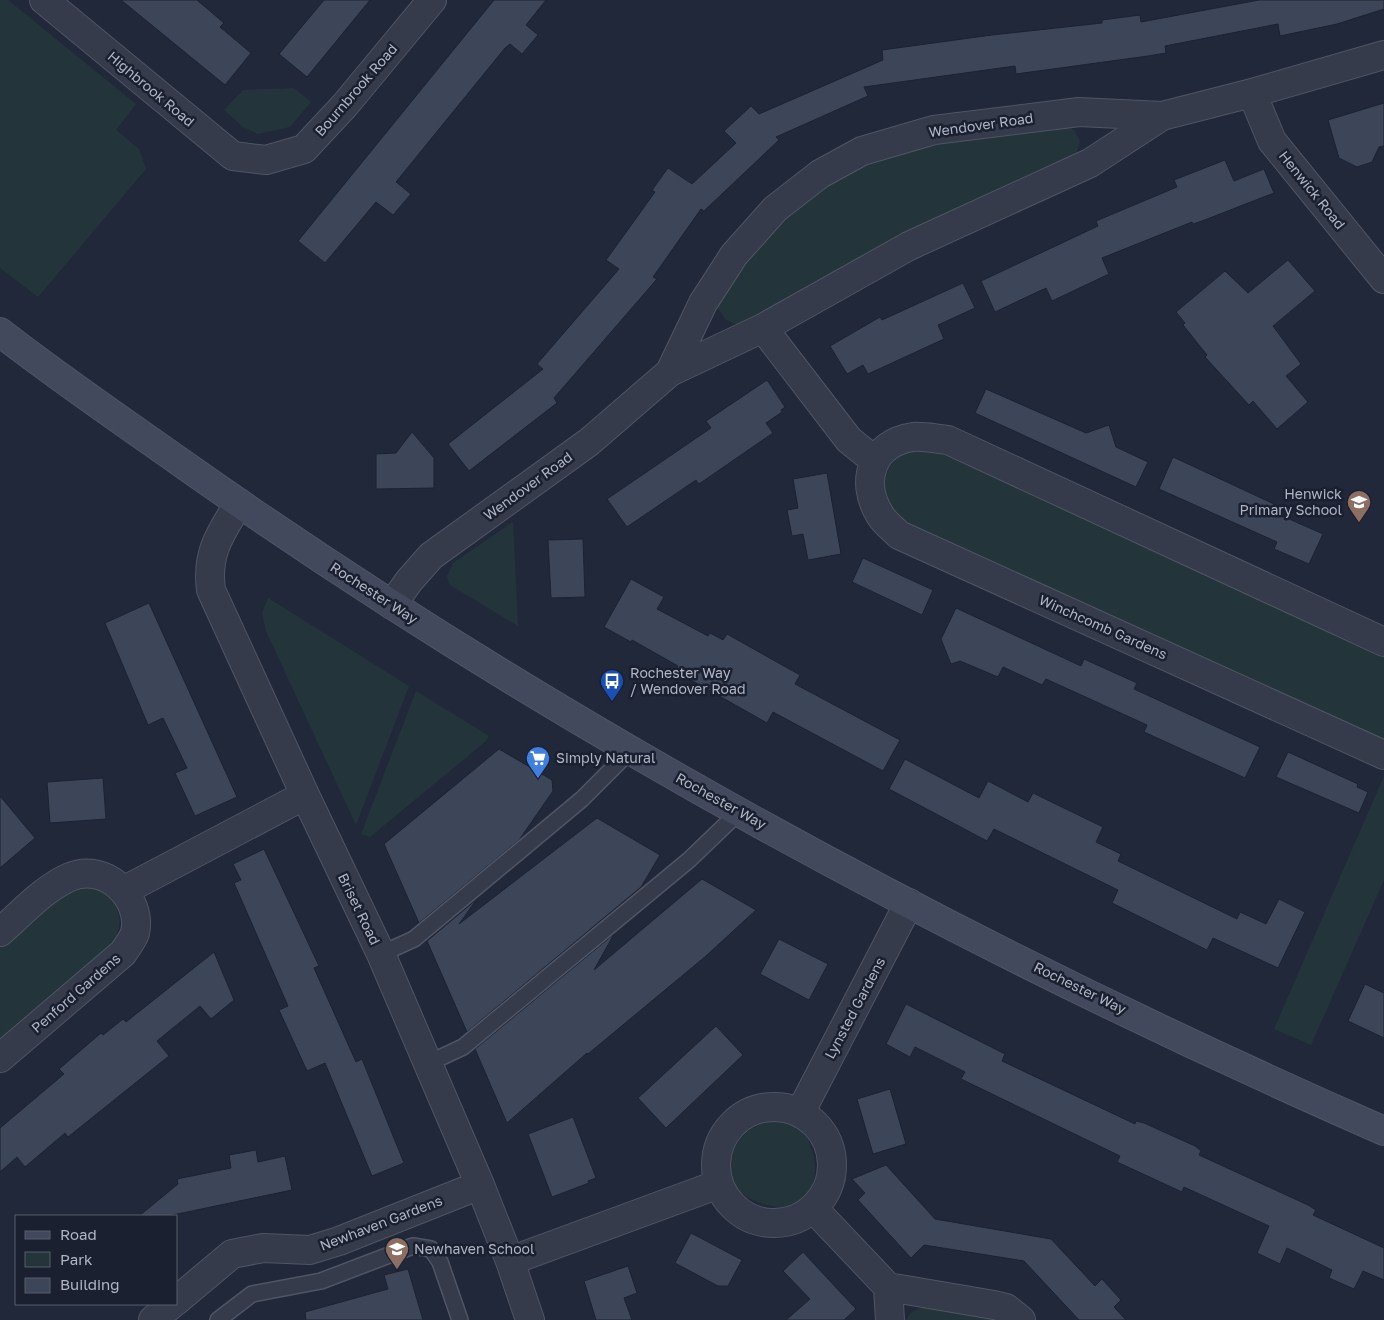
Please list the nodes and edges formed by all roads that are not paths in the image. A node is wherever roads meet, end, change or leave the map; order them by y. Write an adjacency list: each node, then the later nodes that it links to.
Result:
1 (44, 0): 6 (street, Highbrook Road)
2 (432, 0): 6 (street, Bournbrook Road)
3 (1384, 55): 4 (street, Wendover Road)
4 (1252, 94): 5 (street, Wendover Road); 7 (street, Henwick Road)
5 (1162, 116): 8 (street, Wendover Road); 10 (street, Wendover Road)
6 (266, 160)
7 (1384, 279)
8 (763, 328): 10 (street, Wendover Road); 11 (street)
9 (0, 332): 12 (street, Rochester Way)
10 (670, 372): 13 (street, Wendover Road)
11 (874, 460): 14 (street); 16 (street, Winchcomb Gardens)
12 (239, 503): 13 (street, Rochester Way); 17 (street, Briset Road)
13 (392, 605): 15 (street, Rochester Way)
14 (1384, 642)
15 (630, 750): 18 (street, Rochester Way); 22 (lane)
16 (1384, 755)
17 (305, 795): 19 (street); 22 (street, Briset Road)
18 (739, 812): 20 (street, Rochester Way); 24 (lane)
19 (125, 890): 21 (street); 23 (street, Penford Gardens)
20 (909, 903): 25 (street, Lynsted Gardens); 26 (street, Rochester Way)
21 (0, 932)
22 (381, 954): 24 (street, Briset Road)
23 (0, 1058)
24 (429, 1063): 28 (street, Briset Road)
25 (800, 1113): 27 (street); 29 (street)
26 (1384, 1131)
27 (719, 1184): 29 (street); 30 (street)
28 (480, 1185): 30 (street, Briset Road); 32 (street, Newhaven Gardens)
29 (813, 1208): 31 (street)
30 (510, 1261): 37 (street, Briset Road)
31 (888, 1287): 38 (street); 39 (street)
32 (178, 1299)
33 (171, 1305): 34 (street)
34 (153, 1320)
35 (218, 1320): 36 (lane)
36 (460, 1320)
37 (530, 1320)
38 (890, 1320)
39 (1021, 1320)

